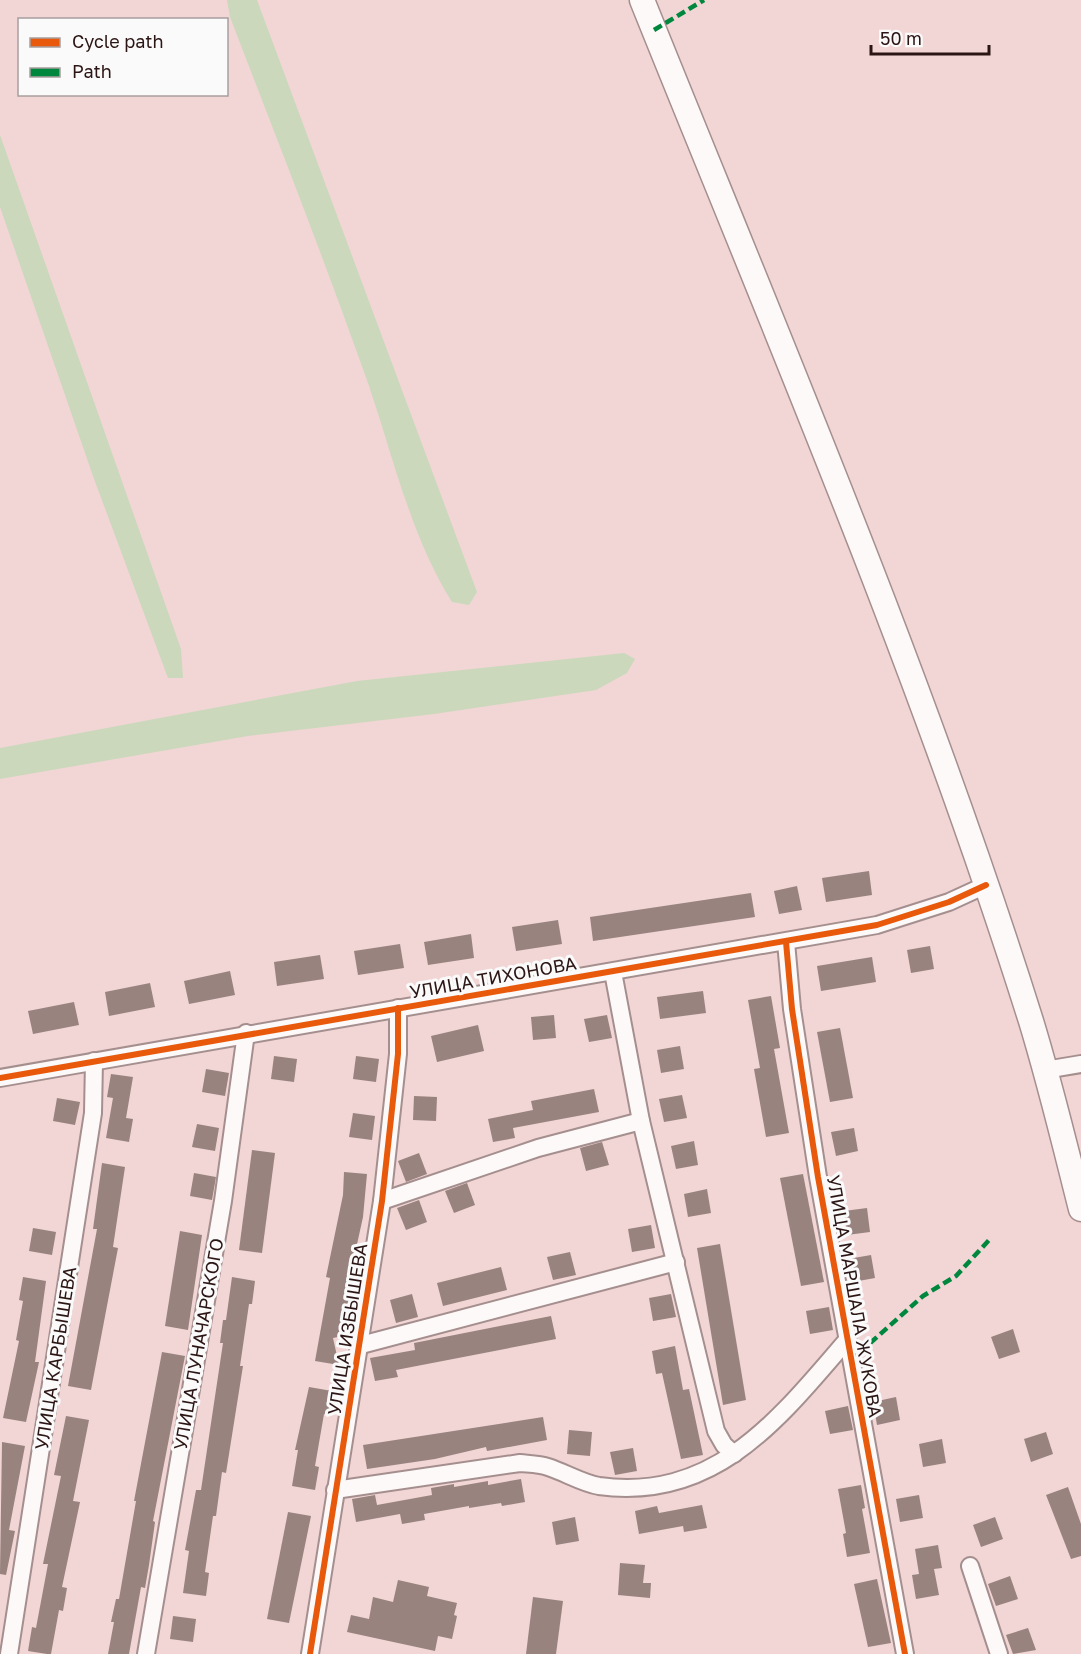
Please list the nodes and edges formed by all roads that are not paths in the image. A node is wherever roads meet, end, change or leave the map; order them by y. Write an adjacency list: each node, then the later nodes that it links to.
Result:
1 (642, 0): 2 (main road)
2 (986, 885): 3 (street, УЛИЦА ТИХОНОВА); 9 (main road)
3 (786, 942): 4 (street, УЛИЦА ТИХОНОВА); 15 (street, УЛИЦА МАРШАЛА ЖУКОВА)
4 (613, 972): 5 (street, УЛИЦА ТИХОНОВА); 11 (street)
5 (398, 1008): 6 (street, УЛИЦА ТИХОНОВА); 12 (street, УЛИЦА ИЗБЫШЕВА)
6 (246, 1033): 7 (street, УЛИЦА ТИХОНОВА); 21 (street, УЛИЦА ЛУНАЧАРСКОГО)
7 (94, 1061): 10 (street, УЛИЦА ТИХОНОВА); 20 (street, УЛИЦА КАРБЫШЕВА)
8 (1081, 1064): 9 (street)
9 (1045, 1070): 13 (main road)
10 (0, 1078)
11 (640, 1121): 12 (street); 14 (street)
12 (382, 1202): 16 (street, УЛИЦА ИЗБЫШЕВА)
13 (1081, 1209)
14 (676, 1262): 16 (street, УЛИЦА ИЗБЫШЕВА); 17 (street)
15 (847, 1340): 17 (street, УЛИЦА МАРШАЛА ЖУКОВА); 23 (street, УЛИЦА МАРШАЛА ЖУКОВА)
16 (361, 1345): 18 (street, УЛИЦА ИЗБЫШЕВА)
17 (734, 1454): 18 (street)
18 (335, 1490): 22 (street, УЛИЦА ИЗБЫШЕВА)
19 (970, 1566): 24 (street)
20 (9, 1654)
21 (146, 1654)
22 (310, 1654)
23 (905, 1654)
24 (999, 1654)

